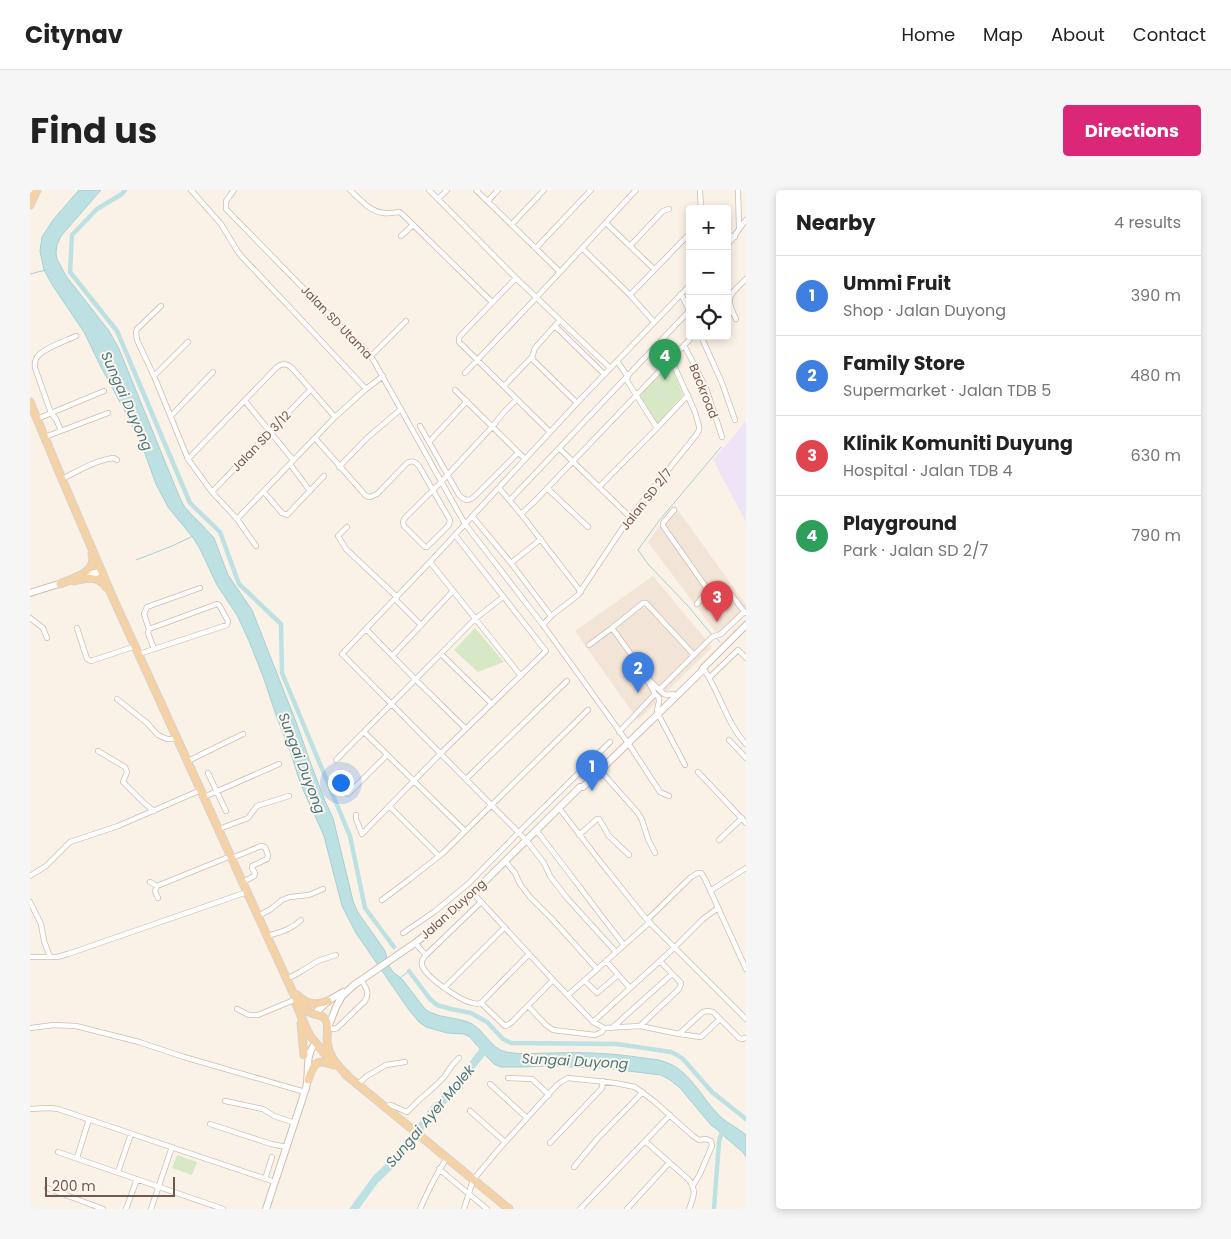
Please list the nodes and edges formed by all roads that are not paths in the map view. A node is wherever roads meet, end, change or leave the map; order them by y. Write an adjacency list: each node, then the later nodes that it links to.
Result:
1 (37, 190): 16 (main road)
2 (191, 190): 67 (street)
3 (234, 190): 54 (street, Jalan SD Utama)
4 (350, 190): 22 (street)
5 (430, 190): 14 (street)
6 (447, 190): 14 (street)
7 (476, 190): 15 (street)
8 (498, 190): 15 (street)
9 (544, 190): 21 (street)
10 (591, 190): 30 (street)
11 (636, 190): 20 (street)
12 (700, 190): 17 (street)
13 (738, 190): 23 (street)
14 (438, 199): 34 (street)
15 (488, 201): 21 (street)
16 (30, 205)
17 (701, 205)
18 (669, 209): 29 (street)
19 (746, 220): 23 (street)
20 (606, 223): 29 (street); 31 (street)
21 (512, 224): 30 (street)
22 (413, 225): 24 (street); 40 (street)
23 (739, 228): 27 (street)
24 (402, 236)
25 (731, 236): 27 (street)
26 (686, 237): 32 (street)
27 (735, 237): 28 (street)
28 (731, 241)
29 (630, 246): 32 (street)
30 (536, 248): 33 (street)
31 (582, 248): 33 (street); 37 (street)
32 (654, 270): 37 (street)
33 (560, 272): 39 (street)
34 (516, 278): 39 (street); 40 (street)
35 (746, 279): 44 (street)
36 (686, 290): 38 (street)
37 (630, 294): 47 (street)
38 (682, 294): 41 (street); 47 (street)
39 (536, 298): 45 (street); 57 (street)
40 (492, 302): 57 (street)
41 (686, 302)
42 (161, 306): 63 (street)
43 (686, 315): 65 (street)
44 (736, 319)
45 (560, 320): 48 (street); 59 (street)
46 (406, 321): 54 (street)
47 (654, 322): 58 (street)
48 (555, 326): 55 (street); 62 (street)
49 (76, 336): 79 (street)
50 (689, 340): 53 (street)
51 (703, 340): 84 (street)
52 (188, 342): 63 (street)
53 (684, 345): 56 (street); 92 (street, Backroad)
54 (371, 356): 64 (street, Jalan SD Utama)
55 (532, 357): 66 (street); 77 (street)
56 (671, 359): 71 (street); 72 (street, Jalan SD 2/7)
57 (477, 360): 61 (street); 66 (street)
58 (617, 361): 59 (street); 65 (street)
59 (610, 368): 62 (street)
60 (212, 372): 81 (street)
61 (465, 372)
62 (604, 374): 77 (street)
63 (154, 376): 81 (street)
64 (383, 376): 67 (street); 78 (street, Jalan SD Utama)
65 (627, 378): 71 (street); 95 (street)
66 (504, 386): 74 (street)
67 (366, 389): 82 (street)
68 (310, 390): 73 (street); 82 (street); 89 (street, Jalan SD 3/12)
69 (455, 390): 75 (street)
70 (104, 391): 79 (street)
71 (636, 395): 87 (street); 101 (street)
72 (688, 395): 87 (street); 118 (street, Jalan SD 2/7)
73 (245, 400): 89 (street); 99 (street)
74 (517, 400): 86 (street); 90 (street)
75 (466, 401): 86 (street); 94 (street)
76 (30, 402): 83 (main road)
77 (577, 403): 90 (street)
78 (401, 409): 102 (street); 106 (street, Jalan SD Utama)
79 (51, 413): 83 (street); 88 (street)
80 (108, 413): 88 (street)
81 (171, 416): 99 (street)
82 (335, 417): 93 (street)
83 (37, 419): 91 (main road)
84 (735, 420)
85 (420, 426): 94 (street)
86 (492, 427): 96 (street); 103 (street)
87 (657, 428): 107 (street)
88 (61, 431): 91 (street)
89 (270, 431): 100 (street); 112 (street, Jalan SD 3/12)
90 (550, 432): 97 (street)
91 (45, 437): 105 (main road)
92 (722, 437)
93 (315, 438): 100 (street); 102 (street)
94 (429, 442): 103 (street)
95 (560, 449): 101 (street); 114 (street)
96 (518, 453): 97 (street); 103 (street)
97 (525, 459): 108 (street)
98 (117, 460): 105 (street)
99 (188, 460): 112 (street)
100 (292, 462): 111 (street); 113 (street)
101 (572, 462): 107 (street); 109 (street)
102 (339, 466): 110 (street)
103 (448, 474): 106 (street)
104 (324, 476): 111 (street)
105 (62, 479): 123 (main road)
106 (441, 482): 110 (street); 120 (street, Jalan SD Utama)
107 (599, 487): 118 (street)
108 (499, 488): 114 (street); 117 (street)
109 (547, 488): 116 (street); 122 (street)
110 (433, 490): 110 (street)
111 (310, 491): 113 (street)
112 (212, 492): 119 (street)
113 (264, 492): 119 (street)
114 (510, 500): 116 (street)
115 (674, 510): 132 (street)
116 (521, 514): 125 (street)
117 (472, 516): 120 (street); 128 (street)
118 (630, 518): 134 (street, Jalan SD 2/7)
119 (237, 519): 126 (street)
120 (466, 524): 124 (street); 146 (street, Jalan SD Utama)
121 (347, 527): 138 (street)
122 (588, 527)
123 (83, 528): 129 (main road); 130 (main road)
124 (455, 536): 127 (street); 136 (street)
125 (541, 539): 128 (street); 134 (street)
126 (256, 546)
127 (430, 562): 133 (street); 138 (street)
128 (511, 563): 141 (street)
129 (102, 571): 130 (main road); 137 (main road)
130 (60, 584): 135 (main road); 137 (main road)
131 (200, 588): 149 (street)
132 (708, 590): 139 (street); 140 (street)
133 (453, 591): 143 (street); 144 (street)
134 (581, 592): 141 (street, Jalan SD 2/7)
135 (30, 593)
136 (503, 597): 143 (street); 161 (street)
137 (113, 598): 153 (main road)
138 (396, 598): 144 (street); 150 (street)
139 (697, 604)
140 (745, 613): 157 (street)
141 (552, 616): 146 (street, Jalan SD 2/7)
142 (30, 618): 151 (street)
143 (475, 619): 156 (street); 161 (street)
144 (422, 625): 158 (street)
145 (746, 625): 160 (main road, Jalan Duyong)
146 (543, 626): 176 (street, Jalan SD Utama)
147 (78, 628): 153 (street)
148 (612, 628): 152 (street); 157 (street); 162 (street)
149 (149, 629): 154 (street); 154 (street)
150 (366, 629): 158 (street); 171 (street)
151 (46, 638)
152 (589, 645)
153 (136, 646): 155 (main road)
154 (154, 649): 155 (street)
155 (139, 654): 178 (main road)
156 (441, 654): 164 (street); 170 (street)
157 (693, 654): 166 (street)
158 (393, 655): 164 (street)
159 (746, 658): 163 (street)
160 (703, 668): 163 (street); 168 (main road, Jalan Duyong); 173 (main road, Jalan Duyong)
161 (521, 676): 170 (street)
162 (646, 676): 166 (street); 167 (street)
163 (709, 678): 182 (street)
164 (416, 680): 171 (street); 174 (street)
165 (567, 681): 194 (street)
166 (660, 688): 168 (street)
167 (655, 694): 173 (street); 176 (street)
168 (673, 694): 173 (main road, Jalan Duyong)
169 (116, 699): 178 (street)
170 (492, 704): 174 (street)
171 (391, 705): 175 (street); 184 (street)
172 (588, 710): 203 (street)
173 (657, 712): 181 (main road, Jalan Duyong); 190 (street)
174 (466, 729): 184 (street)
175 (364, 732): 185 (street); 187 (street)
176 (619, 732): 181 (street, Jalan SD Utama)
177 (244, 734): 188 (street)
178 (178, 738): 188 (main road)
179 (729, 740): 186 (street)
180 (610, 742): 213 (street)
181 (627, 742): 191 (main road, Jalan Duyong); 196 (main road, Jalan Duyong); 201 (street, Jalan SD Utama)
182 (746, 744)
183 (98, 751): 206 (street)
184 (440, 754): 194 (street); 195 (street)
185 (387, 755): 195 (street); 199 (street)
186 (746, 758)
187 (336, 760)
188 (188, 761): 197 (main road)
189 (279, 764): 198 (street)
190 (685, 765)
191 (600, 770): 196 (main road, Jalan Duyong); 217 (street)
192 (698, 772): 209 (street)
193 (208, 773): 198 (street)
194 (466, 779): 203 (street)
195 (414, 781): 204 (street); 212 (street)
196 (580, 788): 205 (main road, Jalan Duyong)
197 (201, 790): 202 (main road); 206 (street)
198 (217, 792): 202 (street); 207 (street)
199 (348, 794)
200 (289, 796): 210 (street)
201 (669, 796)
202 (204, 797): 210 (main road)
203 (491, 805): 212 (street); 213 (street)
204 (389, 806): 208 (street); 219 (street)
205 (559, 808): 211 (main road, Jalan Duyong); 214 (street)
206 (154, 810): 223 (street)
207 (226, 811)
208 (356, 815)
209 (744, 820): 216 (street)
210 (219, 829): 220 (main road)
211 (536, 830): 215 (main road, Jalan Duyong); 243 (street)
212 (465, 831): 219 (street)
213 (519, 832): 215 (street); 240 (street)
214 (579, 835): 218 (street); 238 (street)
215 (526, 840): 221 (main road, Jalan Duyong); 245 (street)
216 (719, 840)
217 (655, 853)
218 (629, 855)
219 (440, 856): 232 (street)
220 (231, 857): 225 (main road); 225 (street); 226 (street)
221 (505, 861): 230 (main road, Jalan Duyong); 253 (street)
222 (746, 868): 228 (street)
223 (30, 876)
224 (150, 882): 226 (street)
225 (243, 882): 229 (main road)
226 (157, 886): 231 (street)
227 (324, 889): 236 (street)
228 (710, 891): 235 (street); 238 (street)
229 (247, 892): 236 (main road); 250 (street)
230 (473, 893): 234 (street); 242 (main road, Jalan Duyong)
231 (158, 898)
232 (382, 900)
233 (30, 902): 250 (street)
234 (481, 902): 239 (street); 248 (street)
235 (718, 908): 244 (street); 254 (street)
236 (258, 916): 241 (main road)
237 (301, 920): 241 (street)
238 (648, 921): 243 (street); 244 (street)
239 (505, 927): 246 (street); 262 (street)
240 (403, 933)
241 (267, 936): 260 (main road)
242 (415, 943): 248 (street); 257 (main road, Jalan Duyong)
243 (624, 945): 245 (street)
244 (674, 948): 252 (street); 273 (street)
245 (616, 952): 251 (street)
246 (529, 954): 258 (street); 267 (street)
247 (336, 955): 260 (street)
248 (426, 955): 262 (street)
249 (30, 957): 250 (street)
250 (50, 957)
251 (606, 961): 253 (street); 256 (street)
252 (660, 961): 255 (street); 263 (street)
253 (597, 969): 259 (street)
254 (746, 969)
255 (672, 974): 275 (street); 279 (street)
256 (618, 975): 259 (street); 263 (street)
257 (361, 980): 261 (main road, Jalan Duyong); 277 (street)
258 (553, 980): 264 (street); 268 (street)
259 (584, 980): 264 (street)
260 (288, 982): 265 (main road); 266 (main road); 271 (main road)
261 (354, 985): 266 (main road); 277 (main road, Jalan Duyong)
262 (444, 988): 267 (street)
263 (630, 988): 274 (street)
264 (568, 995): 274 (street)
265 (294, 1000): 269 (street); 270 (main road)
266 (328, 1002): 271 (main road)
267 (481, 1003): 268 (street)
268 (528, 1006): 278 (street)
269 (237, 1009)
270 (298, 1010): 280 (main road); 284 (main road)
271 (314, 1014): 277 (main road); 280 (main road)
272 (720, 1019): 281 (street); 281 (street); 282 (street)
273 (746, 1019)
274 (593, 1022): 278 (street)
275 (640, 1026): 279 (street); 281 (street)
276 (30, 1028): 294 (street)
277 (328, 1028): 283 (main road); 288 (main road)
278 (604, 1028): 279 (street)
279 (613, 1028)
280 (307, 1030): 283 (main road); 284 (main road)
281 (680, 1034)
282 (746, 1038)
283 (316, 1043): 287 (main road); 290 (main road)
284 (304, 1055): 294 (main road)
285 (459, 1058): 298 (street)
286 (405, 1062): 293 (street)
287 (339, 1069): 288 (main road); 290 (main road)
288 (348, 1076): 293 (main road)
289 (508, 1078): 296 (street)
290 (308, 1080): 294 (main road)
291 (603, 1081): 295 (street); 296 (street); 309 (street)
292 (490, 1084): 302 (street)
293 (358, 1085): 298 (main road)
294 (305, 1090): 304 (main road)
295 (643, 1092): 301 (street); 317 (street)
296 (549, 1095): 302 (street)
297 (225, 1101): 304 (street)
298 (385, 1107): 315 (main road)
299 (30, 1109): 303 (street)
300 (470, 1111): 308 (street)
301 (670, 1115): 307 (street); 324 (street)
302 (527, 1118): 308 (street)
303 (89, 1119): 306 (street); 314 (street)
304 (295, 1123): 311 (main road)
305 (210, 1124): 311 (street)
306 (131, 1134): 310 (street); 319 (street)
307 (645, 1141): 316 (street); 338 (street)
308 (505, 1142): 322 (street)
309 (550, 1143)
310 (172, 1147): 321 (street); 325 (street)
311 (287, 1147): 323 (main road)
312 (58, 1152): 314 (street)
313 (272, 1157): 321 (street)
314 (77, 1158): 319 (street)
315 (447, 1158): 318 (street); 322 (main road)
316 (669, 1163): 324 (street); 328 (street)
317 (574, 1167)
318 (439, 1169): 327 (street); 334 (street)
319 (118, 1172): 320 (street)
320 (137, 1179): 325 (street); 330 (street)
321 (265, 1179): 323 (street)
322 (473, 1180): 327 (street); 337 (main road)
323 (275, 1182): 333 (main road)
324 (693, 1185): 339 (street)
325 (159, 1186): 331 (street); 332 (street)
326 (47, 1188): 329 (street)
327 (469, 1193): 335 (street); 336 (street)
328 (630, 1208)
329 (103, 1209)
330 (126, 1209)
331 (151, 1209)
332 (223, 1209)
333 (266, 1209)
334 (420, 1209)
335 (464, 1209)
336 (487, 1209)
337 (509, 1209)
338 (580, 1209)
339 (689, 1209)

